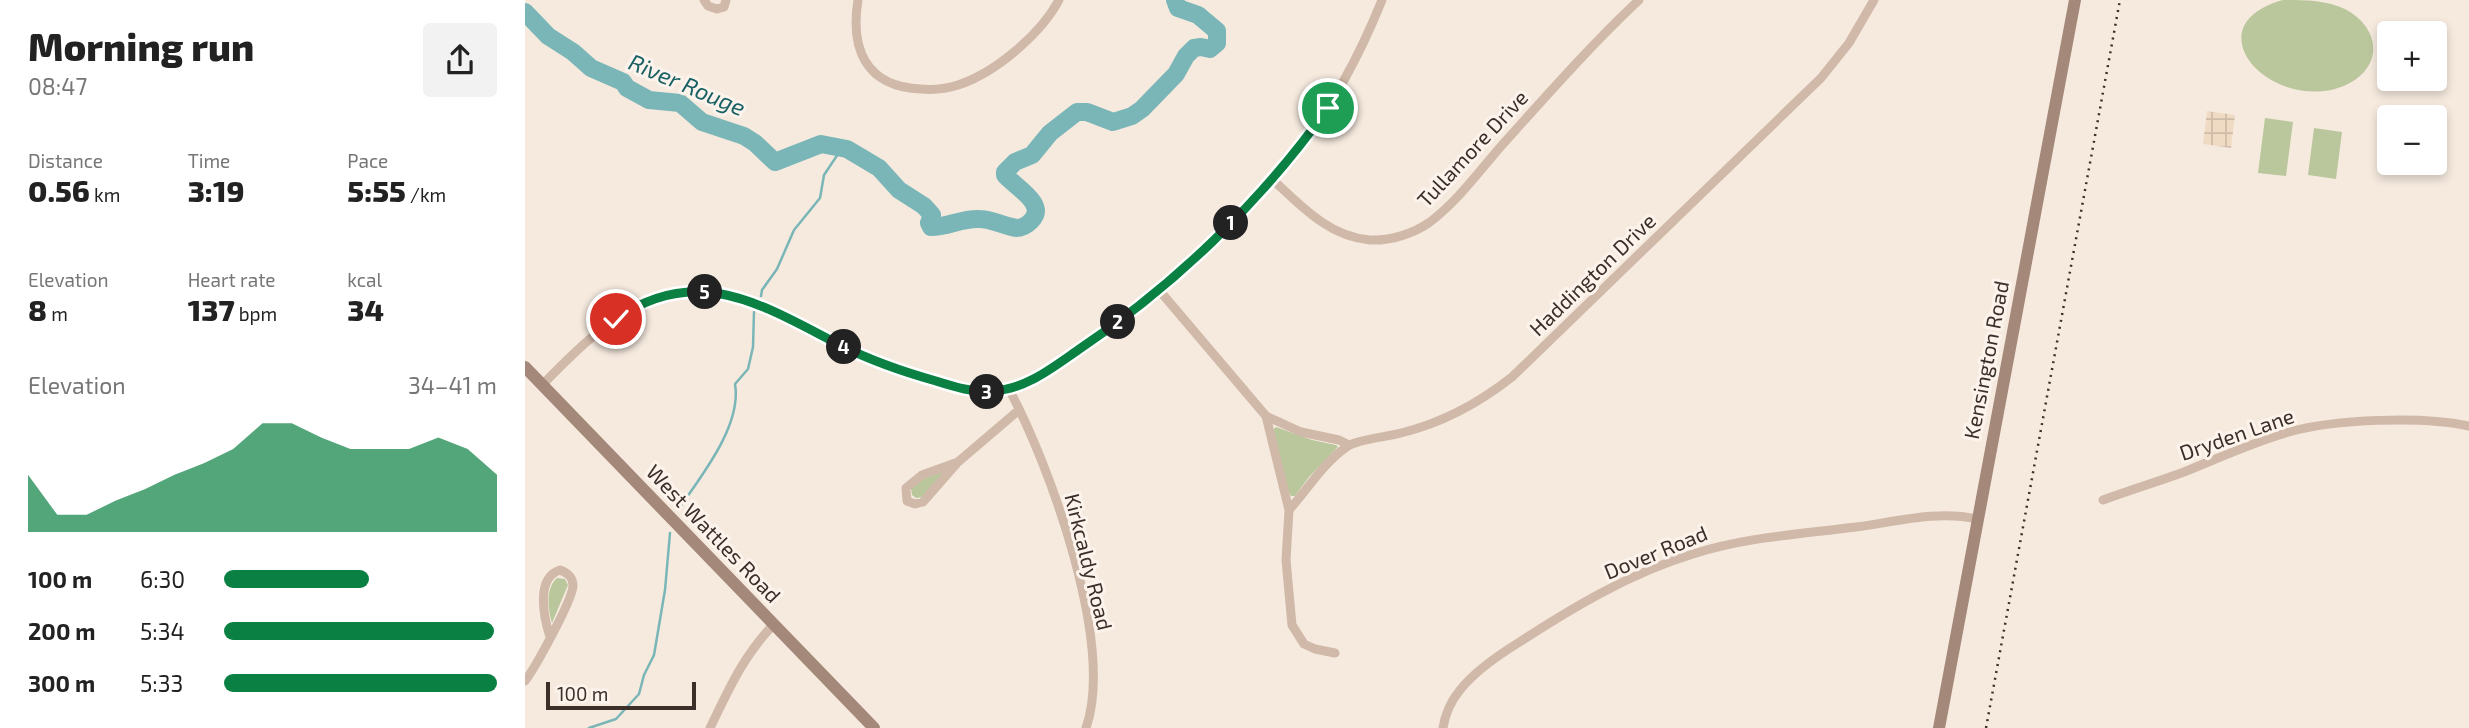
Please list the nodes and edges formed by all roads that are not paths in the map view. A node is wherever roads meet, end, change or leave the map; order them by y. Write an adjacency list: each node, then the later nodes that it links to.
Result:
1 (704, 0): 2 (street)
2 (726, 0)
3 (858, 0): 4 (street)
4 (1059, 0)
5 (1382, 0): 9 (street)
6 (1639, 0): 9 (street, Tullamore Drive)
7 (1874, 0): 17 (street, Haddington Drive)
8 (2075, 0): 21 (street, Kensington Road)
9 (1272, 179): 10 (street)
10 (1159, 290): 13 (street); 15 (street)
11 (525, 367): 12 (street, West Wattles Road)
12 (542, 384): 13 (street); 22 (street, West Wattles Road)
13 (1009, 389): 14 (street, Kirkcaldy Road)
14 (1019, 410): 18 (street); 28 (street, Kirkcaldy Road)
15 (1265, 416): 17 (street); 20 (street)
16 (2469, 426): 19 (street, Dryden Lane)
17 (1349, 445): 20 (street)
18 (958, 461): 18 (street)
19 (2103, 500)
20 (1289, 510): 24 (street)
21 (1977, 519): 29 (street, Dover Road); 30 (street, Kensington Road)
22 (774, 624): 26 (street); 27 (street, West Wattles Road)
23 (550, 638): 23 (street); 25 (street)
24 (1335, 653)
25 (525, 681)
26 (711, 728)
27 (874, 728)
28 (1086, 728)
29 (1443, 728)
30 (1939, 728)

